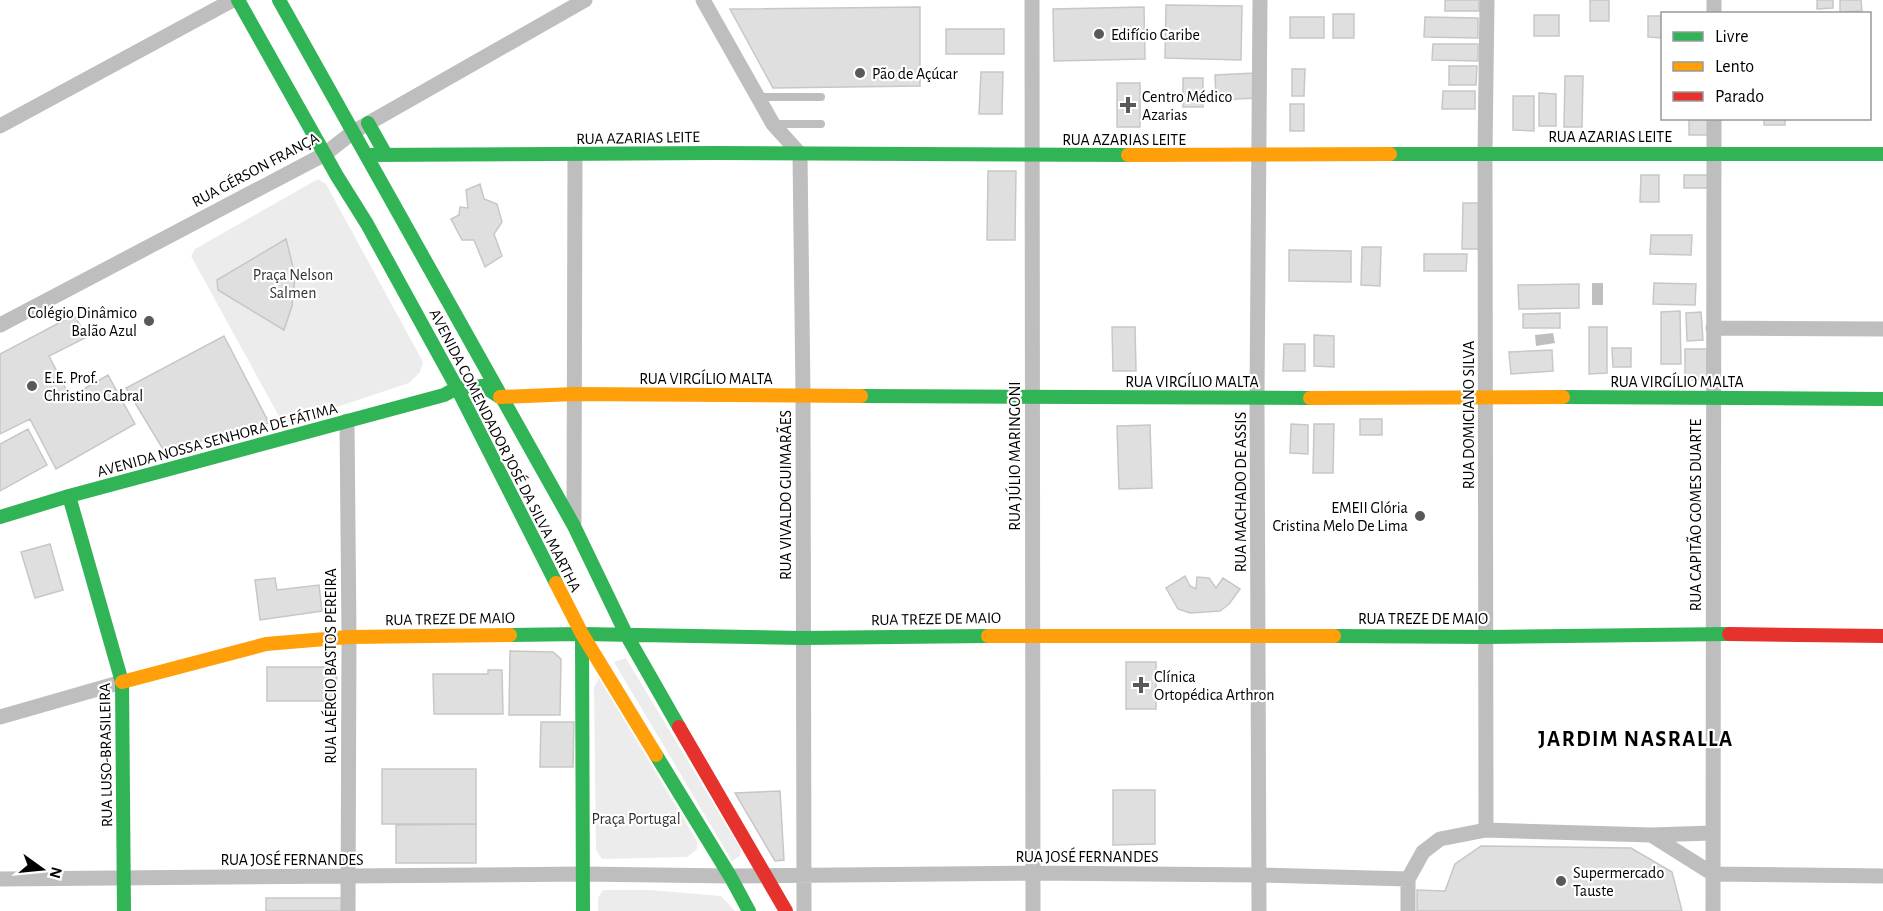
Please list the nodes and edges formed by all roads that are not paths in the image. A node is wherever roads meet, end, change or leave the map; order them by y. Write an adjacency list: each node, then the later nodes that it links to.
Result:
1 (233, 0): 15 (street)
2 (238, 0): 19 (street, AVENIDA COMENDADOR JOSÉ DA SILVA MARTHA)
3 (279, 0): 16 (street, AVENIDA COMENDADOR JOSÉ DA SILVA MARTHA)
4 (585, 0): 12 (street, RUA GÉRSON FRANÇA)
5 (703, 0): 9 (street)
6 (1032, 0): 26 (street, RUA JÚLIO MARINGONI)
7 (1260, 0): 27 (street, RUA MACHADO DE ASSIS)
8 (1487, 0): 17 (street, RUA DOMICIANO SILVA)
9 (758, 97): 10 (lane); 13 (street)
10 (821, 97)
11 (1714, 120): 18 (street, RUA CAPITÃO GOMES DUARTE)
12 (368, 123): 16 (street, RUA GÉRSON FRANÇA); 24 (street)
13 (773, 124): 14 (lane); 21 (street)
14 (821, 124)
15 (0, 126)
16 (353, 132): 19 (street, RUA GÉRSON FRANÇA); 23 (street, AVENIDA COMENDADOR JOSÉ DA SILVA MARTHA)
17 (1485, 153): 18 (street, RUA AZARIAS LEITE); 27 (street, RUA AZARIAS LEITE); 40 (street, RUA DOMICIANO SILVA)
18 (1714, 153): 22 (street, RUA AZARIAS LEITE); 32 (street, RUA CAPITÃO GOMES DUARTE)
19 (325, 154): 28 (street, AVENIDA COMENDADOR JOSÉ DA SILVA MARTHA); 31 (street, RUA GÉRSON FRANÇA)
20 (575, 154): 21 (street, RUA AZARIAS LEITE); 25 (street, RUA AZARIAS LEITE); 35 (street)
21 (800, 154): 26 (street, RUA AZARIAS LEITE); 37 (street, RUA VIVALDO GUIMARÃES)
22 (1883, 154)
23 (366, 155): 24 (street, RUA AZARIAS LEITE); 29 (street, AVENIDA COMENDADOR JOSÉ DA SILVA MARTHA)
24 (386, 155): 25 (street, RUA AZARIAS LEITE)
25 (404, 155): 29 (street)
26 (1031, 155): 27 (street, RUA AZARIAS LEITE); 38 (street, RUA JÚLIO MARINGONI)
27 (1260, 156): 42 (street, RUA MACHADO DE ASSIS)
28 (337, 176): 29 (street); 30 (street, AVENIDA COMENDADOR JOSÉ DA SILVA MARTHA)
29 (369, 180): 30 (street, AVENIDA COMENDADOR JOSÉ DA SILVA MARTHA)
30 (381, 215): 34 (street, AVENIDA COMENDADOR JOSÉ DA SILVA MARTHA); 39 (street, AVENIDA COMENDADOR JOSÉ DA SILVA MARTHA)
31 (0, 325)
32 (1713, 328): 33 (street); 41 (street, RUA CAPITÃO GOMES DUARTE)
33 (1883, 329)
34 (457, 388): 36 (street, AVENIDA NOSSA SENHORA DE FÁTIMA); 39 (street); 44 (street, AVENIDA COMENDADOR JOSÉ DA SILVA MARTHA)
35 (575, 394): 37 (street, RUA VIRGÍLIO MALTA); 39 (street, RUA VIRGÍLIO MALTA); 48 (street)
36 (444, 395): 44 (street); 45 (street, AVENIDA NOSSA SENHORA DE FÁTIMA)
37 (803, 395): 38 (street, RUA VIRGÍLIO MALTA); 57 (street, RUA VIVALDO GUIMARÃES)
38 (1031, 396): 42 (street, RUA VIRGÍLIO MALTA); 51 (street, RUA JÚLIO MARINGONI)
39 (500, 397): 44 (street); 48 (street, AVENIDA COMENDADOR JOSÉ DA SILVA MARTHA)
40 (1486, 397): 41 (street, RUA VIRGÍLIO MALTA); 42 (street, RUA VIRGÍLIO MALTA); 56 (street, RUA DOMICIANO SILVA)
41 (1713, 397): 43 (street, RUA VIRGÍLIO MALTA); 50 (street, RUA CAPITÃO GOMES DUARTE)
42 (1257, 398): 52 (street, RUA MACHADO DE ASSIS)
43 (1883, 399)
44 (482, 416): 49 (street, AVENIDA COMENDADOR JOSÉ DA SILVA MARTHA)
45 (347, 421): 46 (street, AVENIDA NOSSA SENHORA DE FÁTIMA); 55 (street, RUA LAÉRCIO BASTOS PEREIRA)
46 (69, 496): 47 (street, AVENIDA NOSSA SENHORA DE FÁTIMA); 58 (street, RUA LUSO-BRASILEIRA)
47 (0, 517)
48 (574, 526): 53 (street, AVENIDA COMENDADOR JOSÉ DA SILVA MARTHA)
49 (582, 634): 53 (street, RUA TREZE DE MAIO); 55 (street, RUA TREZE DE MAIO); 64 (street); 69 (street, AVENIDA COMENDADOR JOSÉ DA SILVA MARTHA)
50 (1713, 634): 54 (street, RUA TREZE DE MAIO); 56 (street, RUA TREZE DE MAIO); 61 (street, RUA CAPITÃO GOMES DUARTE)
51 (1032, 635): 52 (street, RUA TREZE DE MAIO); 57 (street, RUA TREZE DE MAIO); 63 (street, RUA JÚLIO MARINGONI)
52 (1259, 635): 56 (street, RUA TREZE DE MAIO); 68 (street, RUA MACHADO DE ASSIS)
53 (627, 636): 57 (street, RUA TREZE DE MAIO); 66 (street, AVENIDA COMENDADOR JOSÉ DA SILVA MARTHA)
54 (1883, 636)
55 (349, 637): 58 (street, RUA TREZE DE MAIO); 71 (street, RUA LAÉRCIO BASTOS PEREIRA)
56 (1487, 637): 60 (street, RUA DOMICIANO SILVA)
57 (803, 638): 67 (street, RUA VIVALDO GUIMARÃES)
58 (122, 682): 59 (street, RUA TREZE DE MAIO); 72 (street, RUA LUSO-BRASILEIRA)
59 (0, 717)
60 (1486, 830): 62 (street); 74 (street)
61 (1712, 833): 62 (street); 65 (street, RUA CAPITÃO GOMES DUARTE)
62 (1651, 835): 65 (street)
63 (1033, 873): 67 (street, RUA JOSÉ FERNANDES); 68 (street, RUA JOSÉ FERNANDES); 81 (street, RUA JÚLIO MARINGONI)
64 (583, 874): 69 (street); 71 (street, RUA JOSÉ FERNANDES); 77 (street)
65 (1713, 874): 70 (street); 84 (street, RUA CAPITÃO GOMES DUARTE)
66 (766, 875): 67 (street, RUA JOSÉ FERNANDES); 69 (street, RUA JOSÉ FERNANDES); 79 (street, AVENIDA COMENDADOR JOSÉ DA SILVA MARTHA)
67 (805, 875): 80 (street, RUA VIVALDO GUIMARÃES)
68 (1258, 875): 74 (street, RUA JOSÉ FERNANDES); 82 (street, RUA MACHADO DE ASSIS)
69 (730, 876): 78 (street, AVENIDA COMENDADOR JOSÉ DA SILVA MARTHA)
70 (1883, 876)
71 (348, 877): 72 (street, RUA JOSÉ FERNANDES); 76 (street, RUA LAÉRCIO BASTOS PEREIRA)
72 (124, 878): 73 (street, RUA JOSÉ FERNANDES); 75 (street, RUA LUSO-BRASILEIRA)
73 (0, 879)
74 (1408, 879): 83 (street)
75 (124, 911)
76 (348, 911)
77 (583, 911)
78 (749, 911)
79 (786, 911)
80 (804, 911)
81 (1033, 911)
82 (1258, 911)
83 (1408, 911)
84 (1713, 911)

